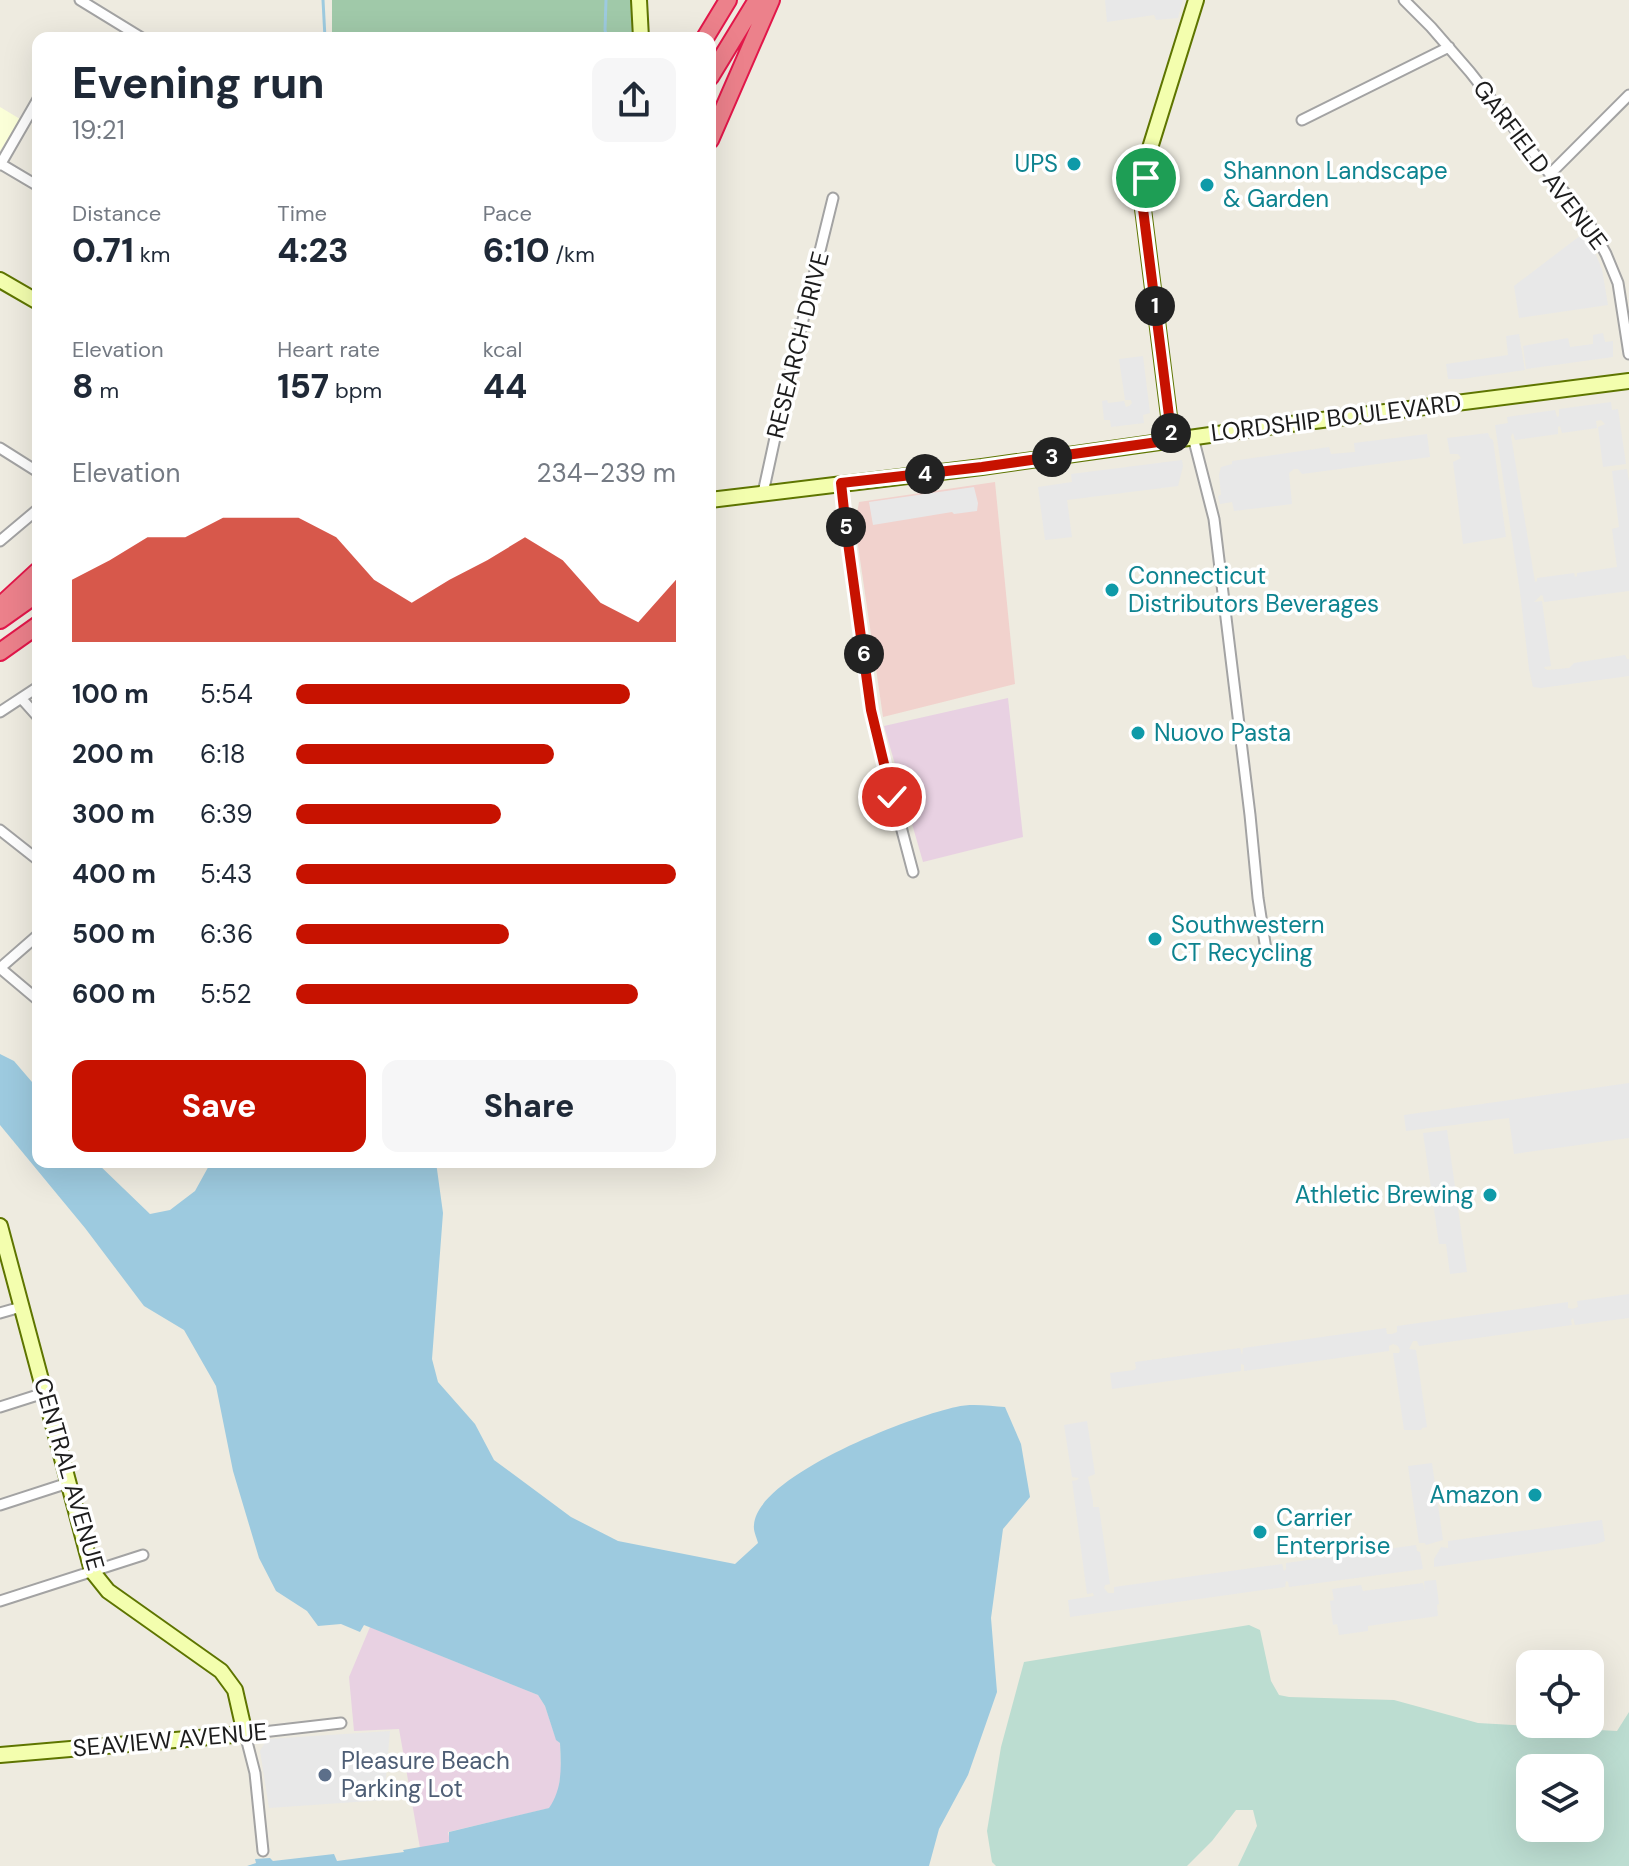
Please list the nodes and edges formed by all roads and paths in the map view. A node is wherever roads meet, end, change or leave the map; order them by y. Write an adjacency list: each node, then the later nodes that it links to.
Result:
1 (80, 0): 8 (street)
2 (639, 0): 9 (main road)
3 (728, 0): 10 (highway)
4 (757, 0): 12 (highway)
5 (771, 0): 16 (highway)
6 (1196, 0): 26 (main road)
7 (1404, 0): 11 (street, GARFIELD AVENUE)
8 (132, 32)
9 (641, 32)
10 (709, 32)
11 (1449, 47): 15 (street); 18 (street, GARFIELD AVENUE)
12 (716, 67)
13 (1629, 95): 18 (street)
14 (32, 109): 17 (street)
15 (1302, 120)
16 (716, 126)
17 (0, 165): 19 (street)
18 (1550, 174): 23 (street, GARFIELD AVENUE)
19 (32, 183)
20 (833, 198): 30 (street, RESEARCH DRIVE)
21 (0, 280): 22 (main road)
22 (32, 299)
23 (1629, 354)
24 (1629, 381): 25 (main road, LORDSHIP BOULEVARD)
25 (1193, 437): 26 (main road, LORDSHIP BOULEVARD); 50 (street)
26 (1172, 440): 29 (main road, LORDSHIP BOULEVARD)
27 (0, 448): 28 (street)
28 (32, 468)
29 (841, 483): 30 (main road, LORDSHIP BOULEVARD); 48 (street)
30 (763, 493): 31 (main road, LORDSHIP BOULEVARD)
31 (716, 499)
32 (32, 514): 33 (street)
33 (0, 541)
34 (32, 577): 36 (highway)
35 (32, 597): 37 (highway)
36 (0, 606)
37 (0, 620)
38 (32, 629): 40 (highway)
39 (32, 641): 41 (highway)
40 (0, 652)
41 (0, 661)
42 (32, 691): 43 (street)
43 (21, 698): 44 (street); 45 (street)
44 (32, 710)
45 (0, 712)
46 (0, 830): 47 (street)
47 (32, 855)
48 (913, 872)
49 (32, 940): 51 (street)
50 (1266, 950)
51 (0, 968): 52 (street)
52 (32, 995)
53 (0, 1226): 54 (main road, CENTRAL AVENUE)
54 (21, 1307): 55 (street); 56 (main road, CENTRAL AVENUE)
55 (0, 1313)
56 (44, 1393): 57 (street); 58 (main road, CENTRAL AVENUE)
57 (0, 1407)
58 (68, 1483): 59 (street); 61 (main road, CENTRAL AVENUE)
59 (0, 1505)
60 (143, 1555): 61 (street)
61 (92, 1571): 62 (street); 64 (main road, CENTRAL AVENUE)
62 (0, 1601)
63 (341, 1723): 64 (street, SEAVIEW AVENUE)
64 (245, 1734): 65 (main road, SEAVIEW AVENUE); 66 (street, CENTRAL AVENUE)
65 (0, 1755)
66 (263, 1851)

